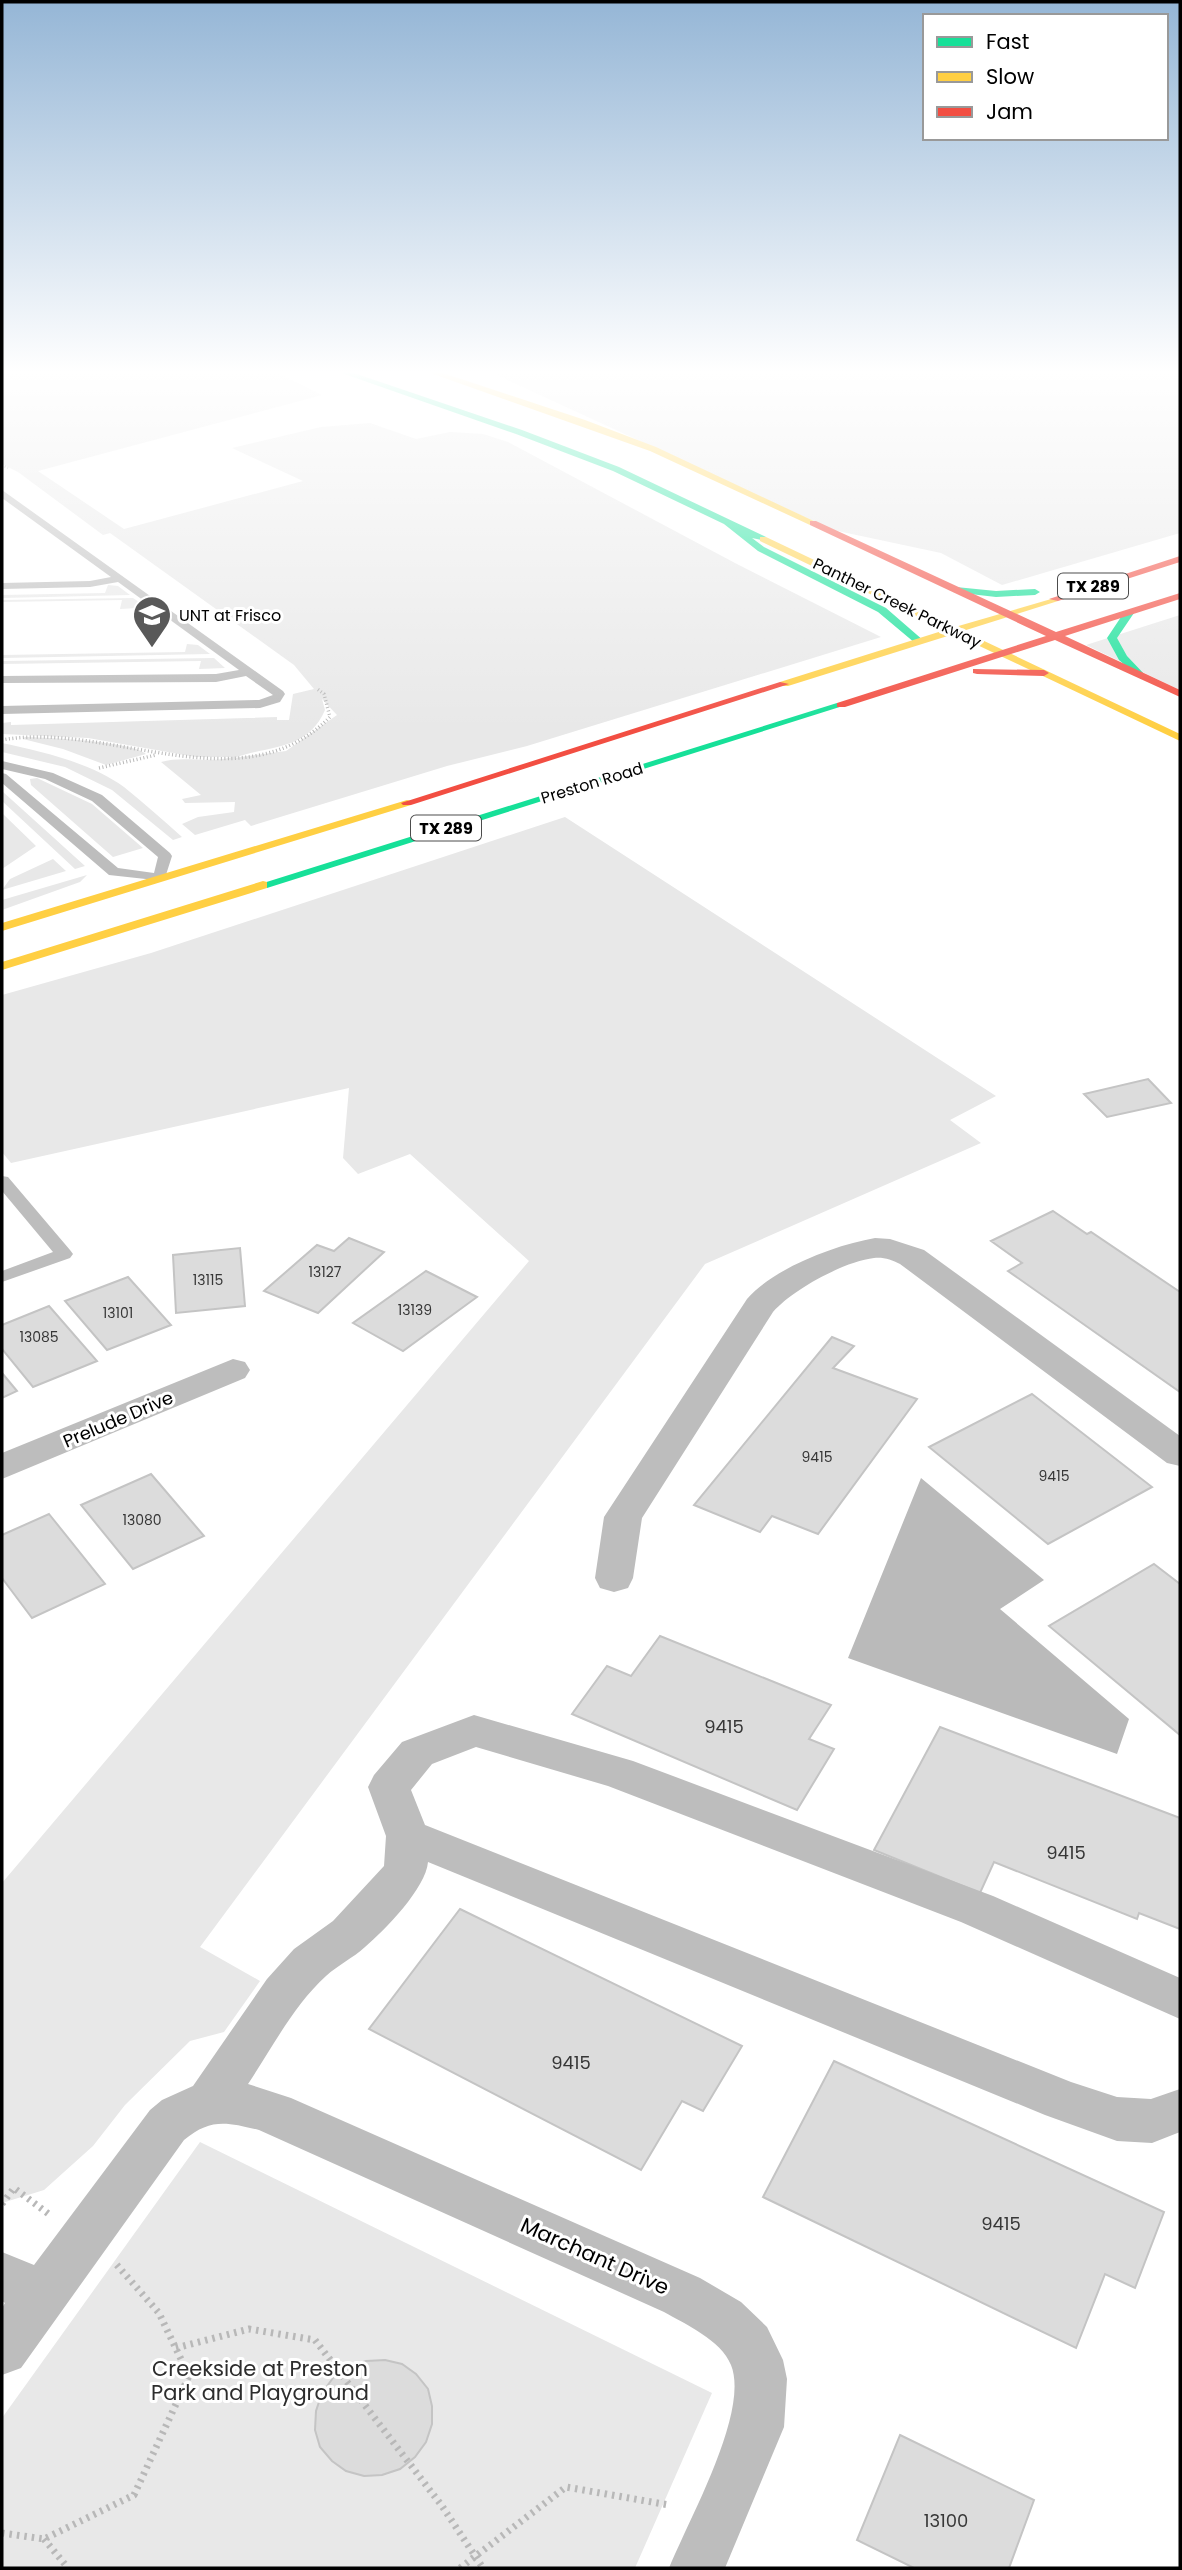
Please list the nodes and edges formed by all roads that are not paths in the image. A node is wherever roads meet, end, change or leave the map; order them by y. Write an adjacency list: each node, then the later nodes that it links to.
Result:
1 (659, 490): 4 (main road, Panther Creek Parkway)
2 (741, 490): 9 (main road, Panther Creek Parkway)
3 (5, 499): 6 (lane)
4 (727, 522): 13 (main road, Panther Creek Parkway); 15 (main road)
5 (1180, 559): 7 (main road, TX 289)
6 (118, 579): 8 (lane); 17 (lane)
7 (1110, 581): 9 (main road); 12 (main road, TX 289)
8 (2, 586)
9 (956, 590): 12 (main road, Panther Creek Parkway)
10 (1180, 596): 11 (main road, Preston Road / TX 289)
11 (1129, 612): 14 (main road, Preston Road / TX 289); 20 (main road)
12 (1007, 613): 13 (main road, TX 289); 14 (main road, Panther Creek Parkway)
13 (951, 630): 15 (main road, TX 289); 16 (main road, Panther Creek Parkway)
14 (1056, 636): 16 (main road, Preston Road / TX 289); 20 (main road, Panther Creek Parkway)
15 (919, 641): 27 (main road, TX 289)
16 (1002, 653): 18 (main road, Preston Road / TX 289); 19 (main road, Panther Creek Parkway)
17 (247, 672): 21 (lane); 23 (lane)
18 (936, 674): 19 (main road); 28 (main road, Preston Road / TX 289)
19 (1044, 674): 24 (main road, Panther Creek Parkway)
20 (1142, 676): 22 (main road, Panther Creek Parkway)
21 (2, 680)
22 (1180, 694)
23 (2, 710)
24 (1180, 738)
25 (2, 765): 27 (lane)
26 (2, 777): 27 (lane)
27 (159, 878): 28 (main road); 29 (main road, TX 289)
28 (192, 906): 30 (main road, Preston Road / TX 289)
29 (2, 927)
30 (2, 967)
31 (2, 1181): 32 (lane)
32 (2, 1277)
33 (233, 1370): 35 (street, Prelude Drive)
34 (1180, 1454): 36 (street)
35 (2, 1467)
36 (614, 1578)
37 (408, 1836): 38 (street); 39 (street); 40 (street)
38 (1180, 1999)
39 (209, 2102): 41 (street, Marchant Drive); 43 (street, Marchant Drive)
40 (1180, 2110)
41 (21, 2285): 42 (street, Marchant Drive)
42 (2, 2350)
43 (697, 2568)

